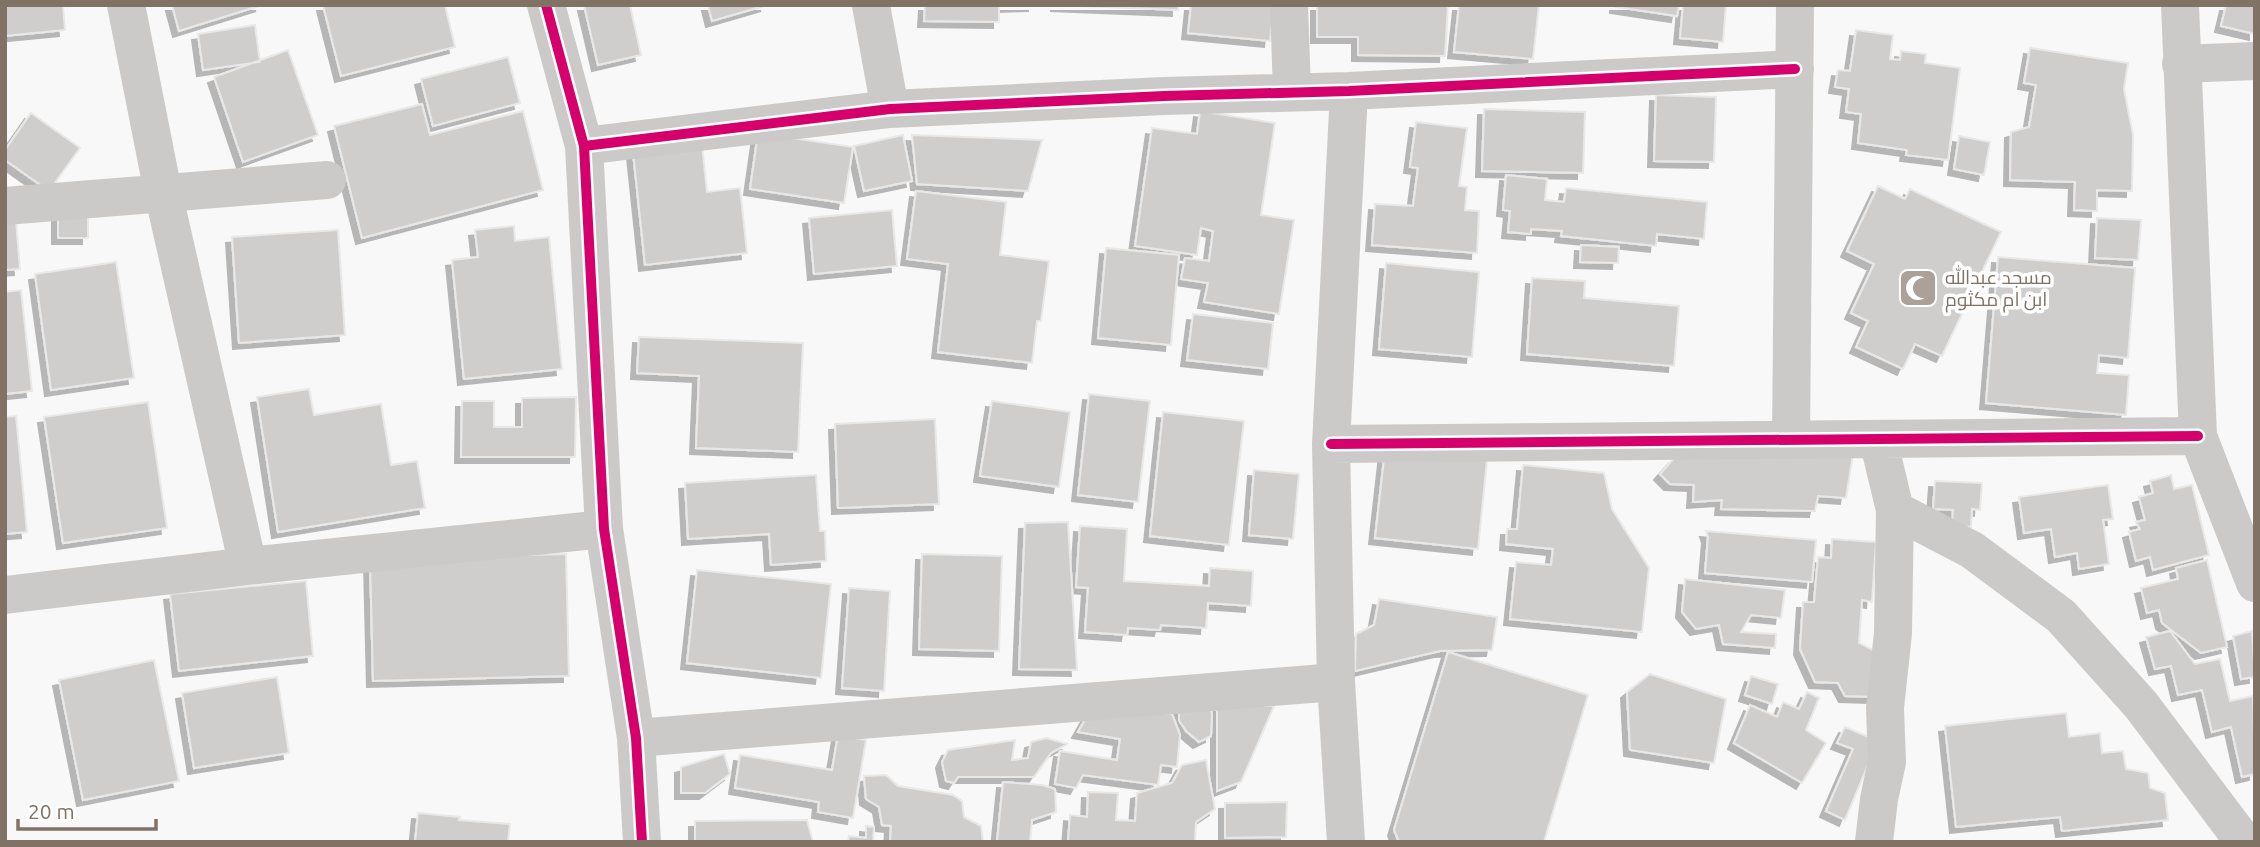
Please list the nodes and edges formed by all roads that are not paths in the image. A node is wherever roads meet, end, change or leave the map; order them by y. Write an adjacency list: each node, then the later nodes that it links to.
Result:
1 (126, 5): 15 (street)
2 (546, 5): 13 (street)
3 (872, 5): 12 (street)
4 (1289, 5): 10 (street)
5 (1795, 5): 9 (street)
6 (2180, 5): 8 (street)
7 (2255, 61): 8 (street)
8 (2181, 64): 17 (street)
9 (1795, 69): 11 (street); 18 (street)
10 (1292, 91): 11 (street); 12 (street)
11 (1349, 91): 20 (street)
12 (890, 109): 13 (street)
13 (584, 146): 22 (street)
14 (327, 180): 15 (street)
15 (163, 192): 16 (street); 23 (street)
16 (5, 206)
17 (2198, 436): 19 (street); 24 (street)
18 (1791, 439): 19 (street); 20 (street)
19 (1878, 439): 21 (street)
20 (1331, 444): 26 (street)
21 (1895, 510): 30 (street); 31 (street)
22 (604, 529): 23 (street); 27 (street)
23 (248, 566): 25 (street)
24 (2255, 583)
25 (5, 594)
26 (1336, 682): 27 (street); 29 (street)
27 (636, 738): 28 (street)
28 (642, 842)
29 (1346, 842)
30 (1874, 842)
31 (2244, 842)

